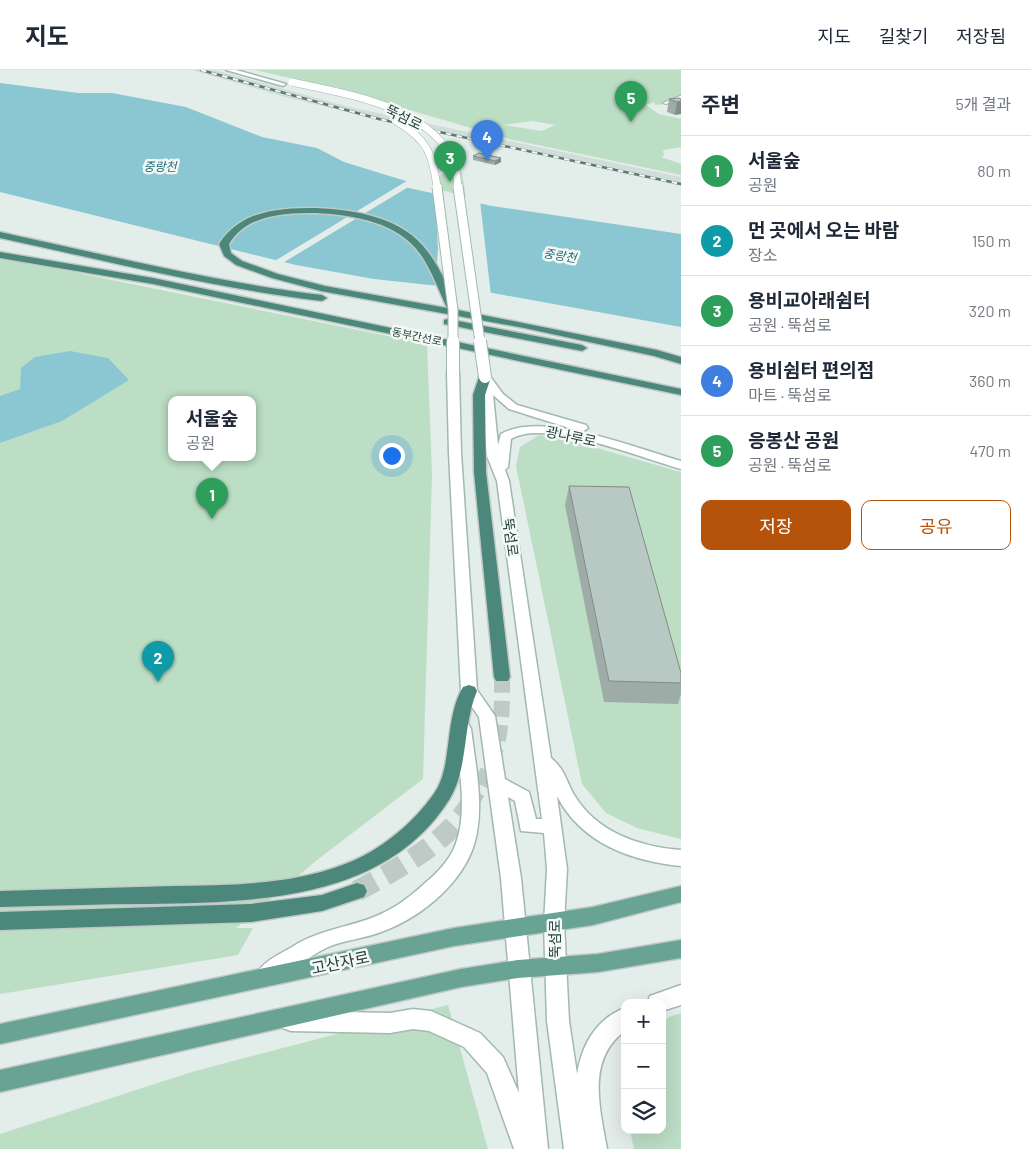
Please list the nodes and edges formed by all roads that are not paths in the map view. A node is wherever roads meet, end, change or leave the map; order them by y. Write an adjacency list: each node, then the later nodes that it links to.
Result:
1 (229, 70): 11 (main road, 뚝섬로, bridge)
2 (244, 70): 14 (main road, 뚝섬로, bridge)
3 (681, 97): 4 (lane)
4 (665, 103)
5 (0, 227): 10 (highway)
6 (0, 235): 10 (highway)
7 (0, 243): 9 (highway)
8 (0, 255): 9 (highway)
9 (153, 281): 15 (highway, 동부간선로)
10 (308, 295): 13 (highway, 동부간선로)
11 (453, 310): 12 (highway); 20 (main road, 뚝섬로, bridge)
12 (681, 360)
13 (681, 365)
14 (485, 377): 16 (main road, 광나루로); 18 (main road, 뚝섬로); 19 (highway)
15 (681, 392)
16 (681, 456)
17 (681, 466): 18 (main road, 광나루로)
18 (503, 481): 21 (main road, 뚝섬로)
19 (502, 677)
20 (465, 698): 22 (main road); 27 (highway); 34 (main road, 뚝섬로)
21 (542, 760): 23 (main road, 뚝섬로); 24 (main road)
22 (497, 782): 23 (main road); 30 (main road)
23 (552, 826): 29 (main road, 뚝섬로)
24 (681, 858)
25 (357, 891): 28 (highway)
26 (681, 894): 29 (main road, 고산자로)
27 (0, 899)
28 (0, 921)
29 (554, 923): 30 (main road, 고산자로); 32 (main road, 뚝섬로)
30 (516, 927): 33 (main road); 34 (main road, 고산자로)
31 (681, 949): 32 (main road)
32 (554, 966): 33 (main road); 43 (main road, 뚝섬로)
33 (518, 969): 37 (main road); 42 (main road)
34 (260, 978): 39 (main road, 고산자로)
35 (681, 995): 36 (main road)
36 (666, 1000)
37 (270, 1020): 40 (main road); 41 (main road)
38 (621, 1020): 44 (main road)
39 (0, 1034)
40 (0, 1081)
41 (526, 1149)
42 (536, 1149)
43 (576, 1149)
44 (594, 1149)

